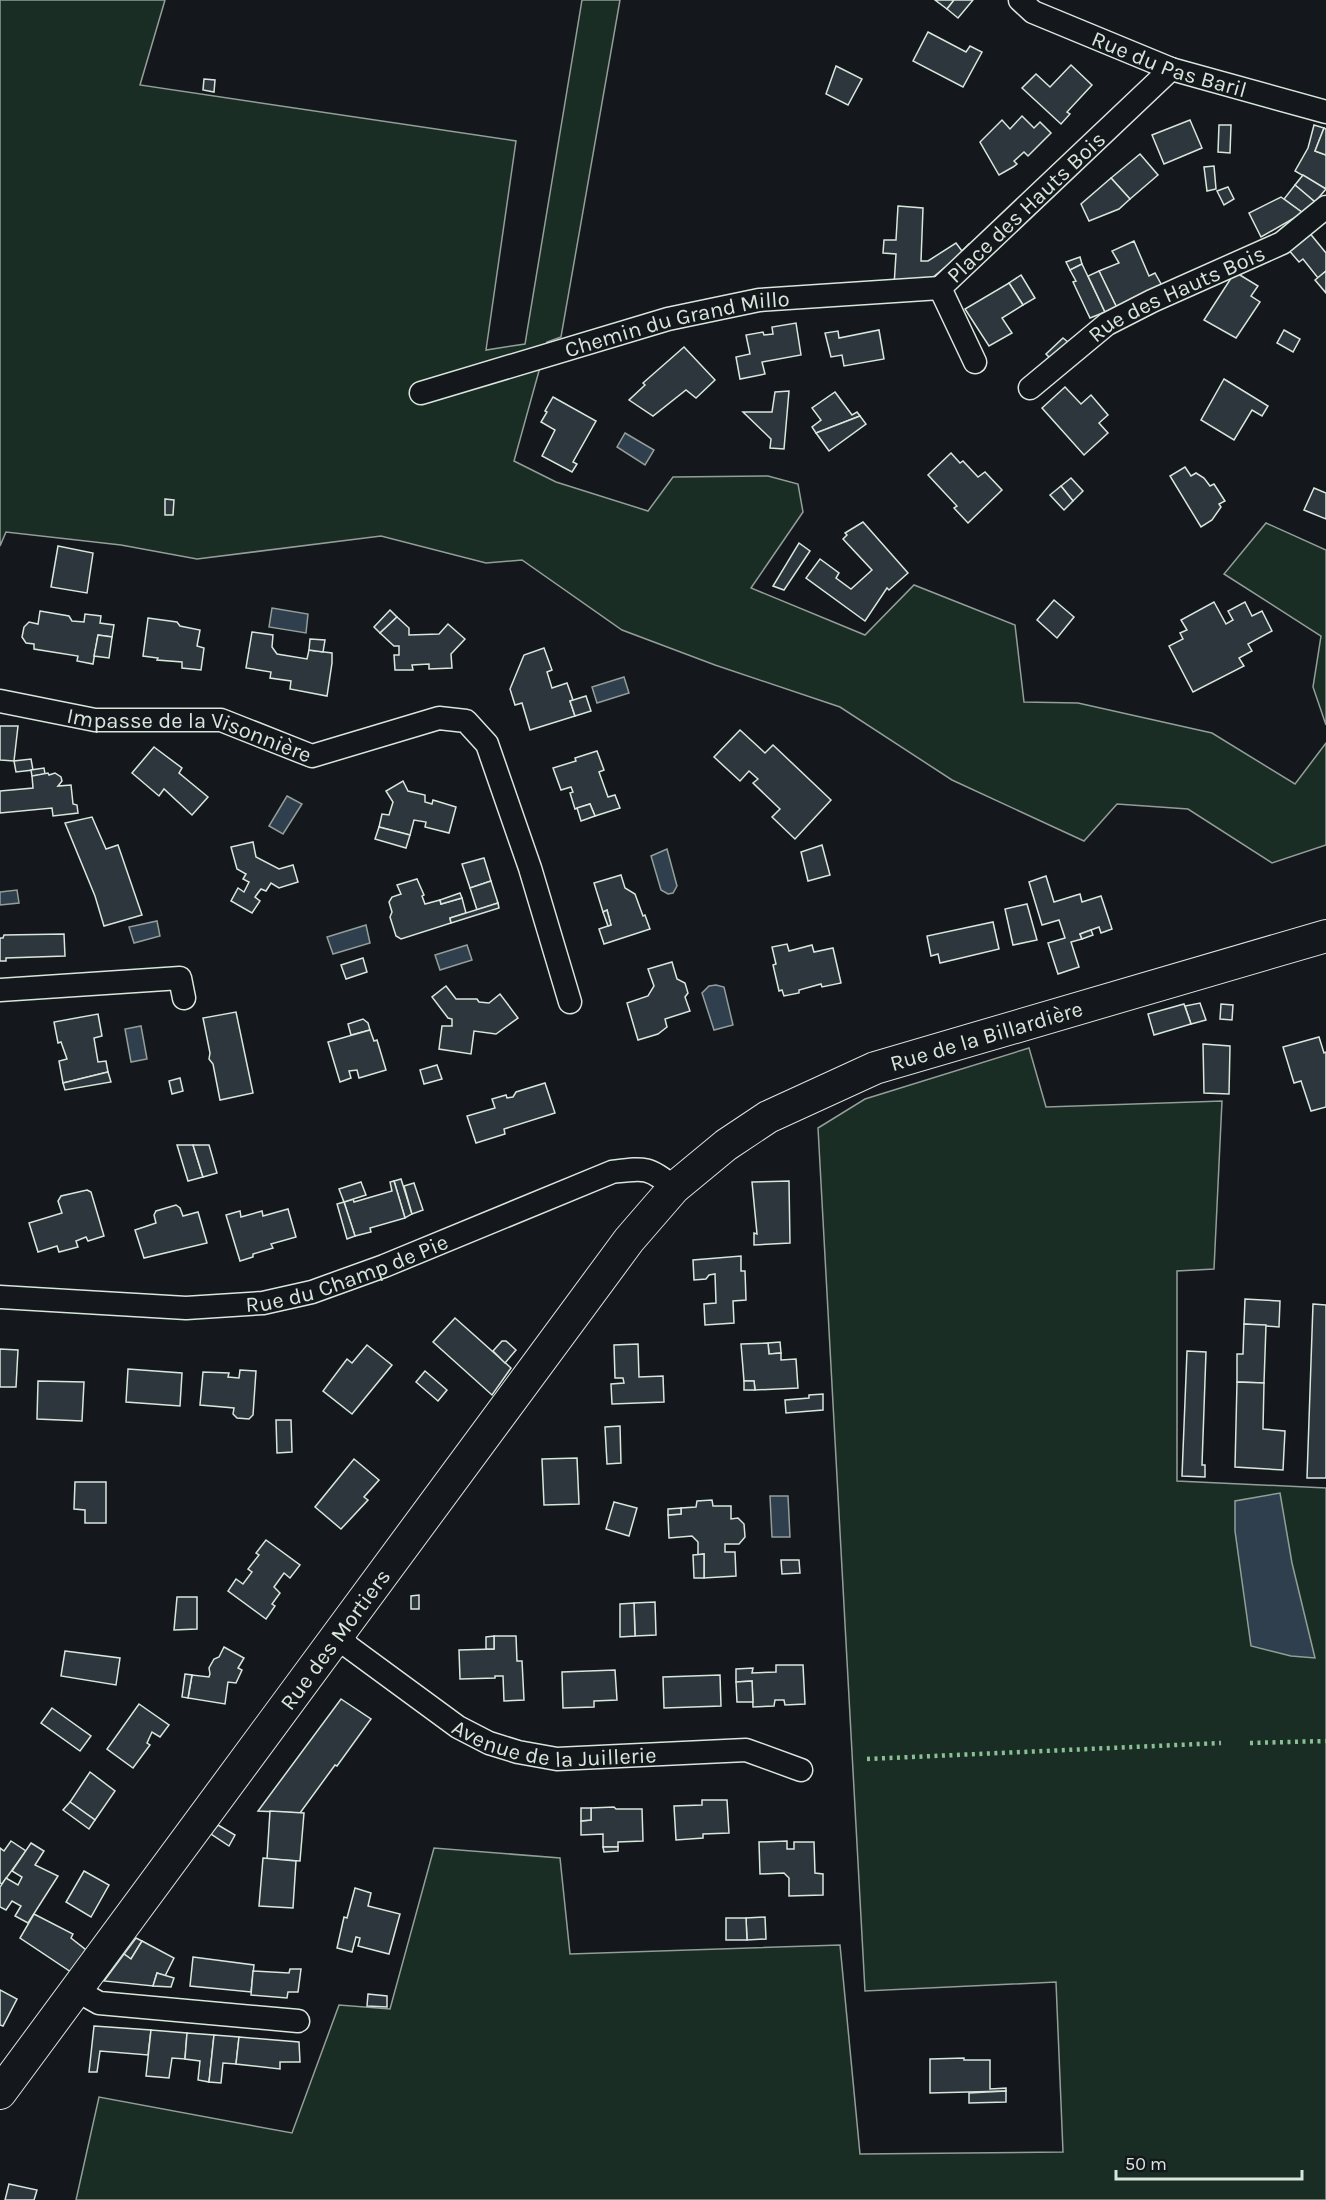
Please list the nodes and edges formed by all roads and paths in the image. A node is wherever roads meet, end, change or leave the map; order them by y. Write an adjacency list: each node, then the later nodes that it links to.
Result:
1 (1020, 0): 2 (street, Rue du Pas Baril)
2 (1171, 69): 3 (street, Rue du Pas Baril); 5 (street, Place des Hauts Bois)
3 (1326, 112)
4 (1326, 207): 7 (street, Rue des Hauts Bois)
5 (940, 288): 6 (street, Place des Hauts Bois); 8 (street, Chemin du Grand Millo)
6 (975, 362)
7 (1030, 388)
8 (421, 393)
9 (0, 701): 13 (street, Impasse de la Visonnière)
10 (1326, 936): 14 (street, Rue de la Billardière)
11 (0, 990): 12 (street)
12 (184, 998)
13 (570, 1002)
14 (674, 1188): 15 (street, Rue du Champ de Pie); 16 (street, Rue des Mortiers)
15 (0, 1292)
16 (339, 1636): 17 (street, Avenue de la Juillerie); 18 (street, Rue des Mortiers)
17 (801, 1770)
18 (76, 1990): 19 (street); 20 (street, Rue des Mortiers)
19 (298, 2021)
20 (0, 2093)

